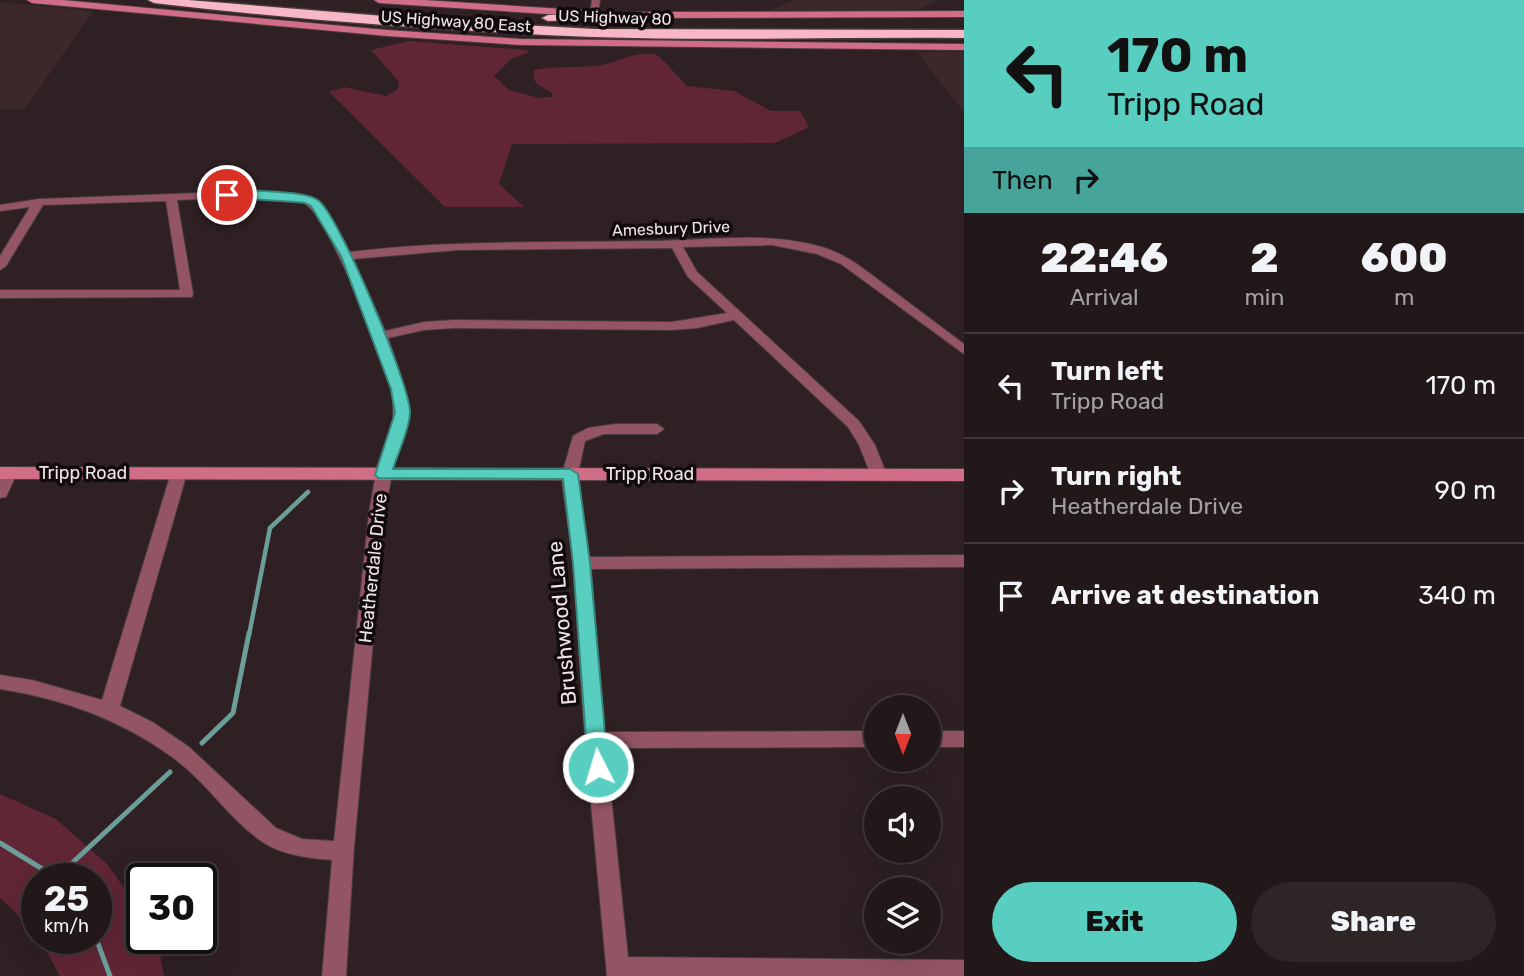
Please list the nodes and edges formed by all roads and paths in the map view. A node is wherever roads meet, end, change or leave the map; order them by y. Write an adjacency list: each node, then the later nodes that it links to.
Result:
1 (32, 0): 13 (main road, US Highway 80 East)
2 (155, 0): 7 (highway)
3 (254, 0): 8 (highway)
4 (379, 0): 6 (main road, US Highway 80 East)
5 (596, 0): 9 (street)
6 (415, 2): 9 (main road, US Highway 80 East)
7 (183, 3): 13 (highway); 14 (highway, US Highway 80)
8 (314, 6): 11 (highway); 12 (highway, US Highway 80)
9 (594, 14): 11 (main road, US Highway 80 East)
10 (964, 14): 11 (main road, US Highway 80 East)
11 (665, 15)
12 (964, 26)
13 (387, 33): 15 (main road, US Highway 80 East)
14 (964, 34)
15 (964, 47)
16 (172, 199): 17 (street, Heatherdale Drive); 20 (street, Heatherdale Drive); 22 (street)
17 (39, 202): 18 (street, Heatherdale Drive); 21 (street)
18 (0, 208)
19 (676, 245): 20 (street, Amesbury Drive); 23 (street); 25 (street, Amesbury Drive)
20 (347, 256): 24 (street, Heatherdale Drive)
21 (0, 266)
22 (0, 294)
23 (737, 315): 24 (street); 31 (street)
24 (380, 336): 30 (street, Heatherdale Drive)
25 (964, 350)
26 (657, 429): 29 (street)
27 (4, 473): 28 (main road, Tripp Road); 33 (street)
28 (179, 473): 30 (main road, Tripp Road); 37 (street)
29 (570, 474): 30 (main road, Tripp Road); 31 (main road, Tripp Road); 35 (street, Brushwood Lane)
30 (383, 475): 42 (street, Heatherdale Drive)
31 (879, 475): 32 (main road, Tripp Road)
32 (964, 475)
33 (0, 493)
34 (964, 561): 35 (street)
35 (582, 563): 41 (street, Brushwood Lane)
36 (0, 682): 37 (street)
37 (109, 710): 42 (street)
38 (864, 738): 41 (street)
39 (942, 739): 40 (street)
40 (964, 739)
41 (595, 740): 44 (street, Brushwood Lane)
42 (342, 851): 45 (street, Heatherdale Drive)
43 (964, 971): 44 (street)
44 (618, 972)
45 (334, 976)

